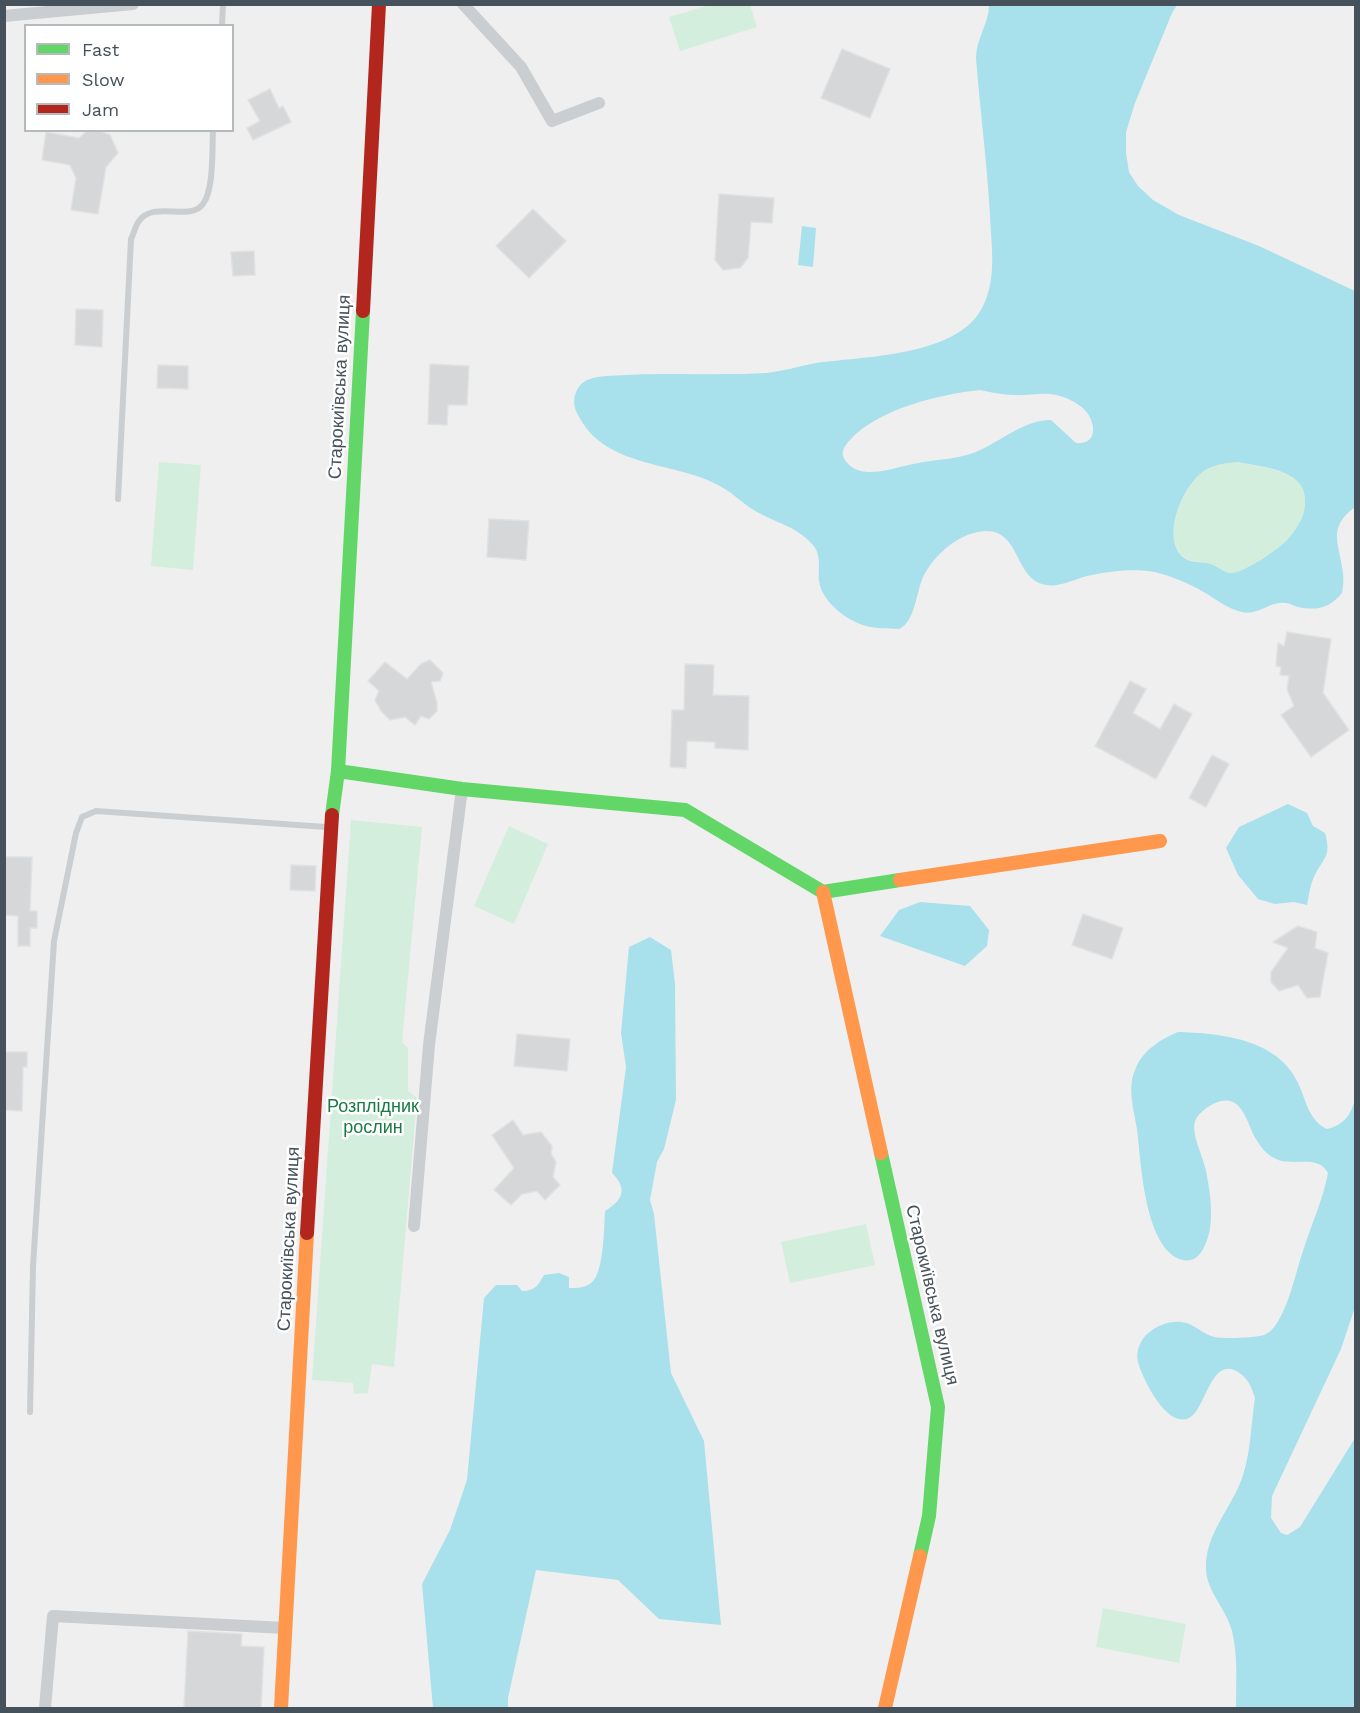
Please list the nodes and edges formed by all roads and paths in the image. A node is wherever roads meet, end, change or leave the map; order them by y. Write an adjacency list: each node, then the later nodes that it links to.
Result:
1 (133, 4): 5 (street)
2 (224, 4): 6 (lane)
3 (379, 4): 10 (street, Старокиївська вулиця)
4 (462, 4): 7 (street)
5 (4, 16)
6 (222, 24)
7 (599, 103)
8 (213, 132): 9 (lane)
9 (118, 499)
10 (338, 771): 11 (street); 12 (street, Старокиївська вулиця)
11 (462, 789): 14 (street); 15 (street)
12 (330, 827): 16 (lane); 17 (street, Старокиївська вулиця)
13 (1160, 841): 14 (street)
14 (824, 892): 20 (street, Старокиївська вулиця)
15 (414, 1226)
16 (30, 1412)
17 (285, 1628): 18 (street); 19 (street, Старокиївська вулиця)
18 (45, 1708)
19 (281, 1708)
20 (885, 1708)

